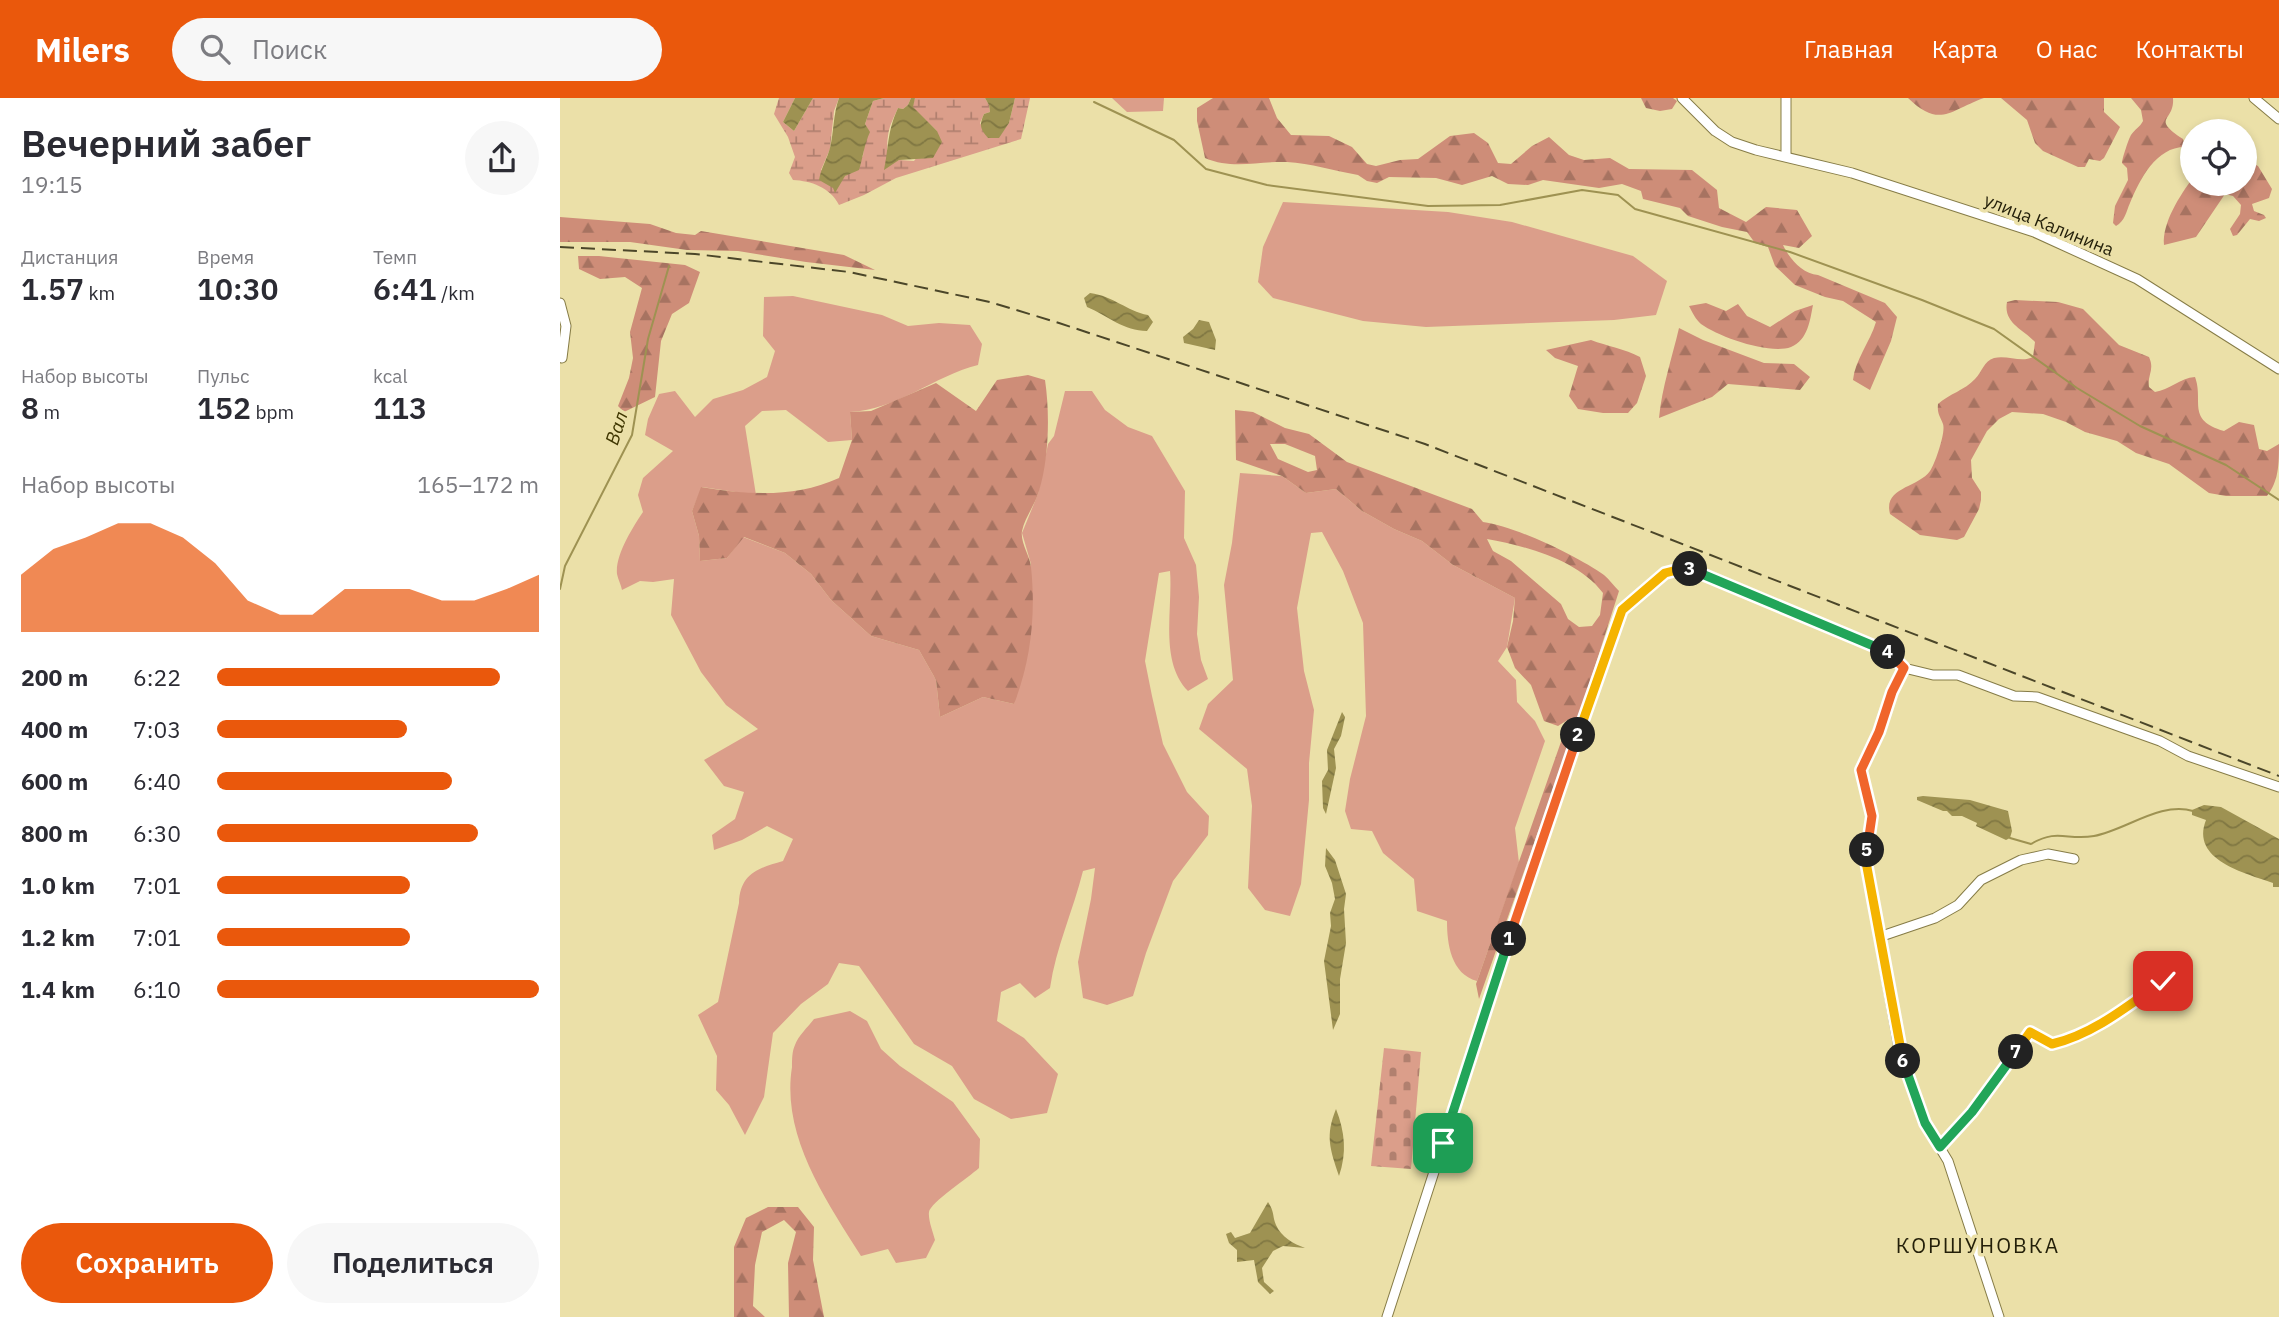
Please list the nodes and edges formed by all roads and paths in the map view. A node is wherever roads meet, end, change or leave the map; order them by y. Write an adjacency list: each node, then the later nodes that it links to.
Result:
1 (1682, 98): 5 (street, улица Калинина)
2 (1786, 98): 5 (street)
3 (2254, 98): 4 (street)
4 (2279, 119)
5 (1786, 156): 8 (street, улица Калинина)
6 (560, 303): 7 (street)
7 (562, 358)
8 (2279, 369)
9 (1904, 668): 10 (street); 12 (street); 15 (street)
10 (2279, 787)
11 (2074, 859): 12 (street)
12 (1880, 937): 14 (street)
13 (2163, 981): 14 (street)
14 (1940, 1147): 16 (street)
15 (1387, 1317)
16 (2000, 1317)

